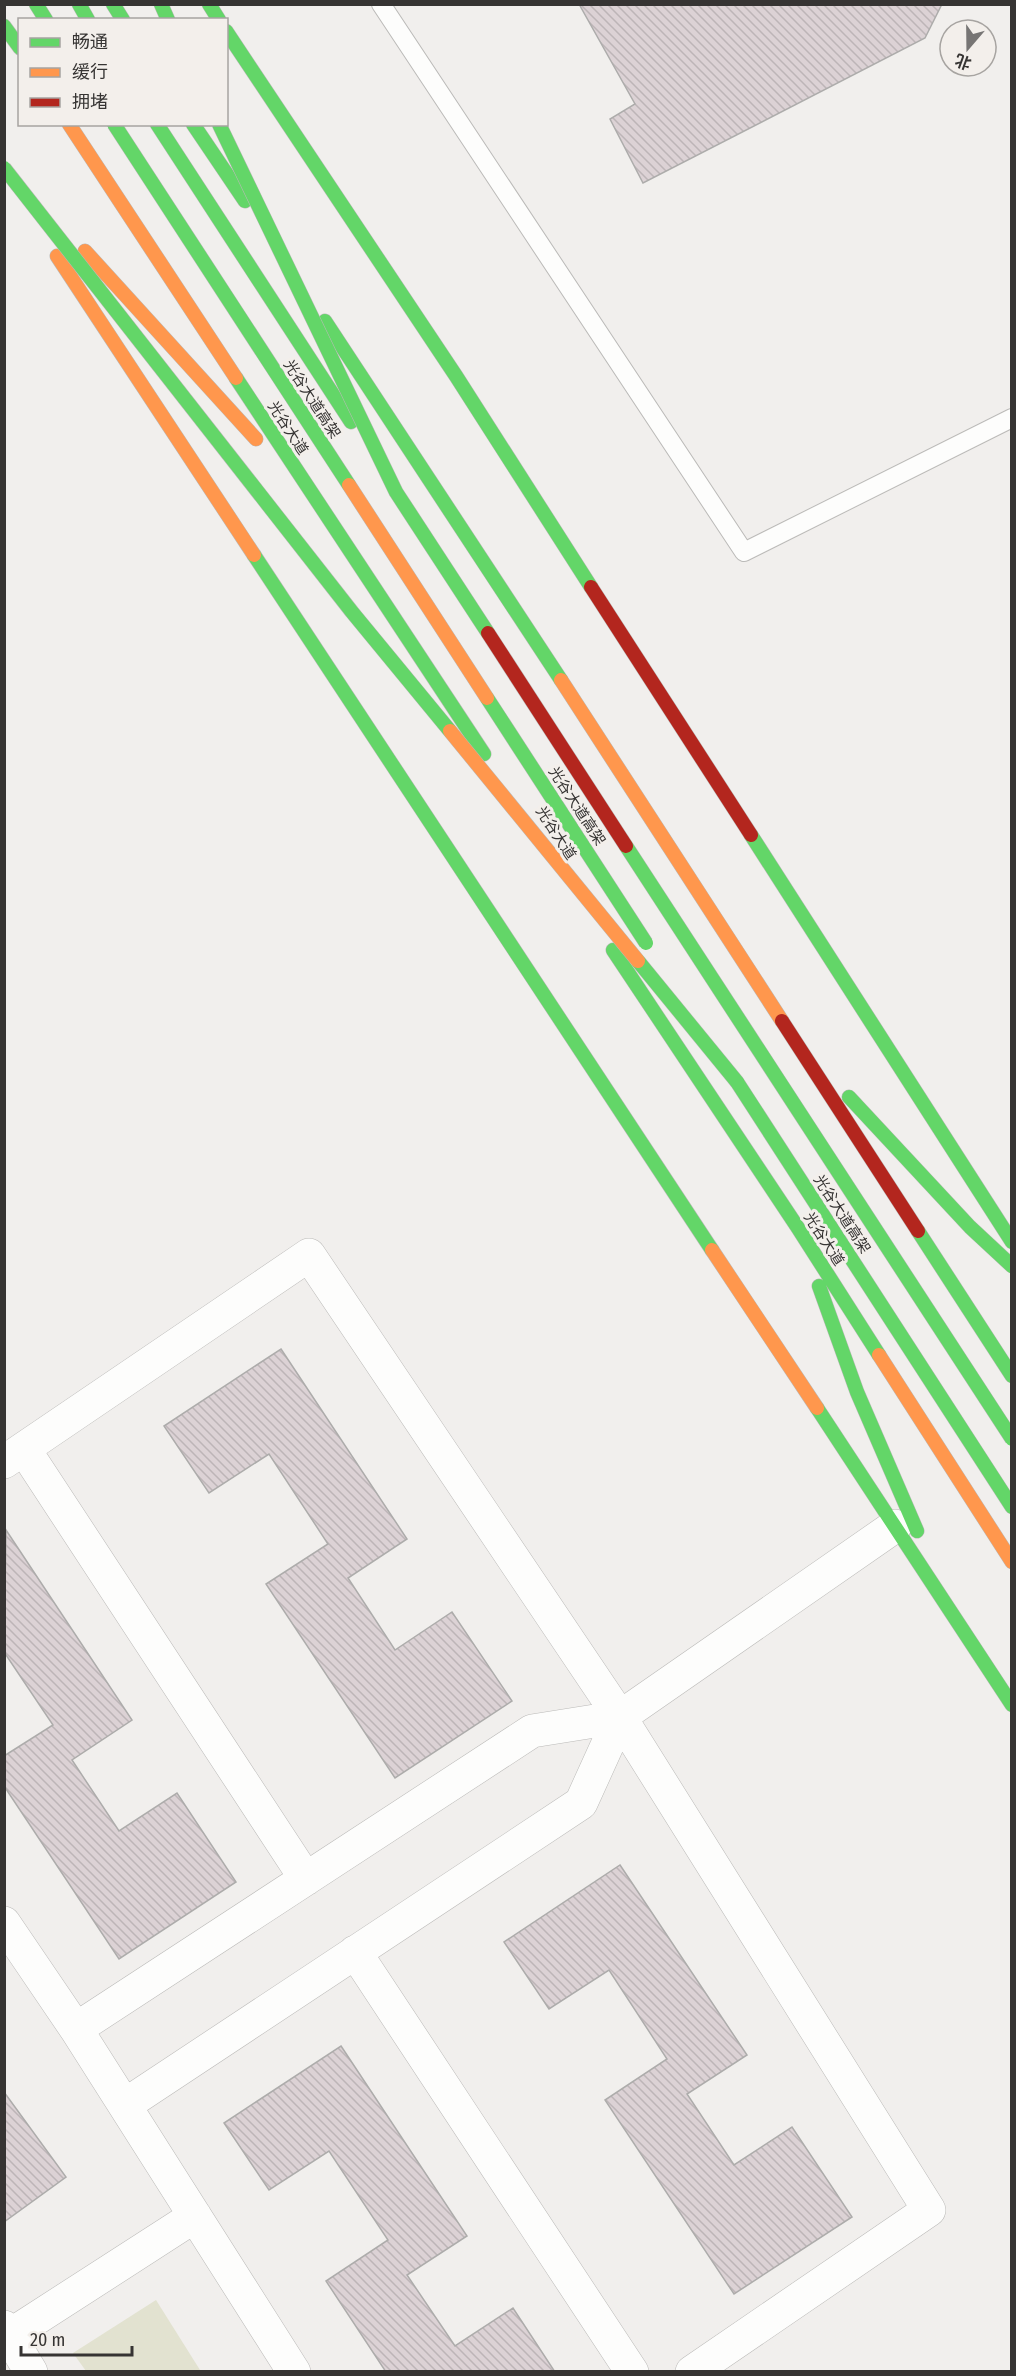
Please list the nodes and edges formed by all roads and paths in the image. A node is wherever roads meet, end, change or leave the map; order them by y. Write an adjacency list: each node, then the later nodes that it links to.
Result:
1 (36, 4): 7 (main road)
2 (79, 4): 8 (main road)
3 (113, 4): 9 (main road)
4 (161, 4): 10 (main road)
5 (209, 4): 11 (main road)
6 (381, 4): 22 (lane)
7 (45, 18)
8 (87, 18)
9 (122, 18)
10 (167, 18)
11 (218, 18)
12 (4, 26): 14 (main road)
13 (228, 34): 32 (main road)
14 (18, 45)
15 (70, 126): 24 (main road, 光谷大道)
16 (115, 126): 27 (main road, 光谷大道高架, bridge)
17 (158, 126): 23 (main road, 光谷大道高架, bridge)
18 (194, 126): 25 (main road)
19 (220, 126): 23 (main road, bridge)
20 (4, 166): 24 (main road); 30 (main road, bridge)
21 (4, 177): 38 (main road)
22 (1011, 418)
23 (396, 492): 35 (main road, 光谷大道高架, bridge)
24 (327, 517): 26 (main road, 光谷大道)
25 (476, 571): 26 (main road); 29 (main road)
26 (400, 606): 31 (main road, 光谷大道)
27 (653, 953)
28 (666, 973): 30 (main road, 光谷大道高架, bridge)
29 (790, 1034): 33 (main road); 34 (main road)
30 (737, 1082): 37 (main road, 光谷大道高架)
31 (798, 1228): 39 (main road, 光谷大道); 40 (main road)
32 (1011, 1242)
33 (1011, 1266)
34 (1011, 1376)
35 (1011, 1439)
36 (14, 1455): 42 (street); 43 (street)
37 (1011, 1507)
38 (895, 1526): 40 (main road); 42 (street)
39 (1011, 1562)
40 (952, 1613): 41 (main road)
41 (1011, 1705)
42 (620, 1717): 43 (street); 45 (street); 53 (street)
43 (306, 1879): 46 (street)
44 (5, 1926): 46 (street)
45 (354, 1952): 47 (street); 52 (street)
46 (76, 2029): 47 (street)
47 (125, 2105): 48 (street)
48 (195, 2216): 49 (street); 51 (street)
49 (7, 2332): 50 (street)
50 (31, 2372)
51 (294, 2372)
52 (632, 2372)
53 (692, 2372)

